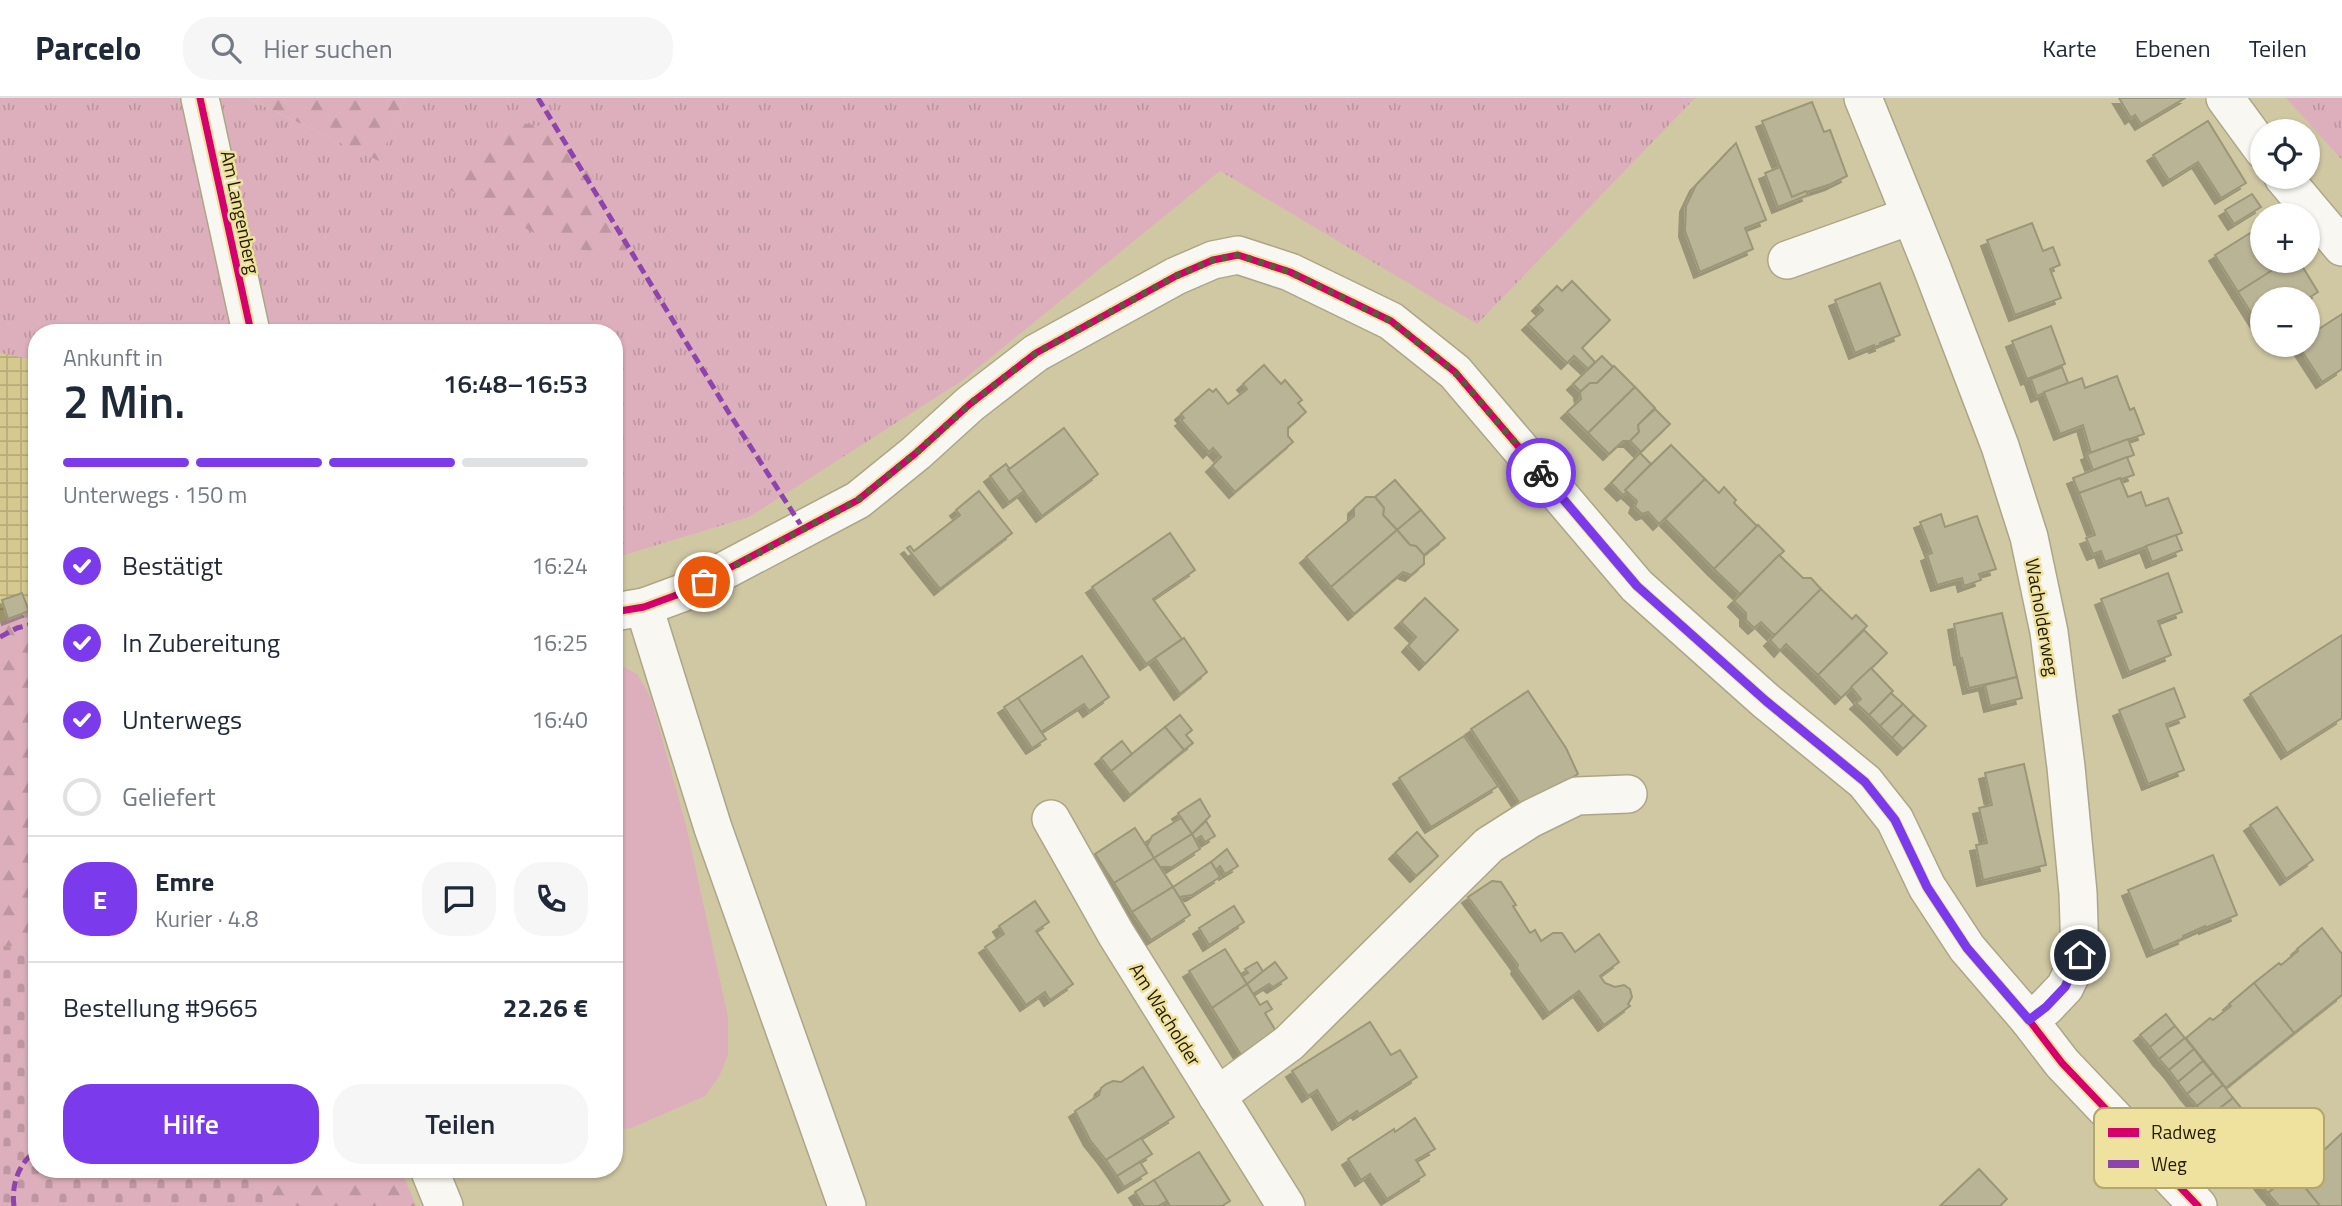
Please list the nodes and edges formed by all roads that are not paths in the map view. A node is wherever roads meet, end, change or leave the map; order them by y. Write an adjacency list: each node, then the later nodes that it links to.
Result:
1 (200, 98): 9 (street, Am Langenberg)
2 (1863, 98): 6 (street, Wacholderweg)
3 (2225, 98): 4 (street)
4 (2250, 132)
5 (2293, 189): 7 (street)
6 (1910, 216): 8 (street); 13 (street, Wacholderweg)
7 (2342, 247)
8 (1787, 260)
9 (249, 324)
10 (629, 609): 13 (street); 19 (street)
11 (1628, 794): 14 (street)
12 (1051, 819): 14 (street, Am Wacholder)
13 (2029, 1020): 15 (street)
14 (1217, 1096): 20 (street, Am Wacholder)
15 (2105, 1108)
16 (433, 1178): 18 (street)
17 (2181, 1188): 21 (street)
18 (444, 1206)
19 (847, 1206)
20 (1286, 1206)
21 (2198, 1206)

